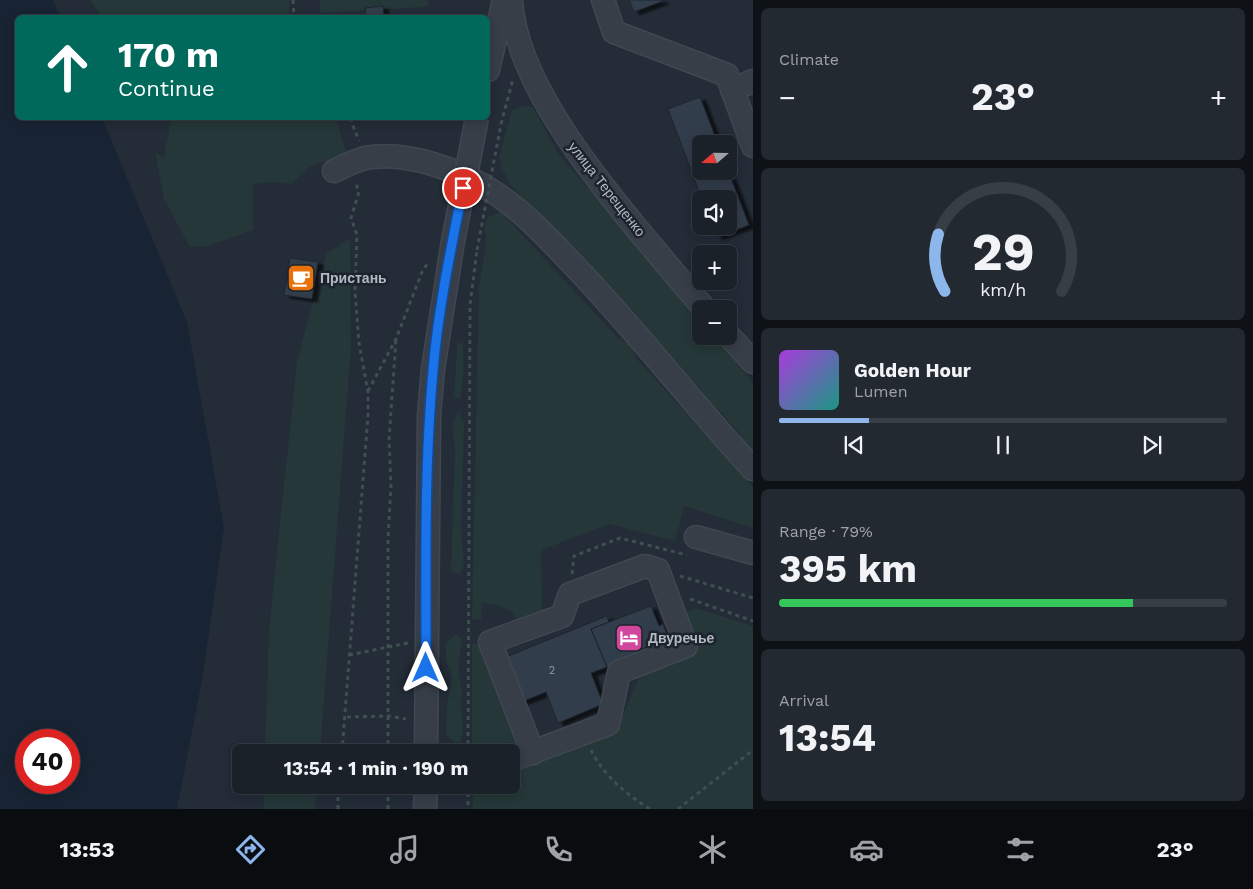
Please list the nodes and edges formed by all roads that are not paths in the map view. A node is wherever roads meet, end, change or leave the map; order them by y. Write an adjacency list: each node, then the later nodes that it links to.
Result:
1 (504, 0): 4 (street)
2 (511, 0): 10 (street, улица Терещенко)
3 (603, 0): 6 (street)
4 (490, 61)
5 (753, 82): 6 (street)
6 (732, 90): 8 (street)
7 (477, 120): 16 (street, bridge)
8 (753, 146)
9 (341, 167): 13 (street)
10 (697, 300)
11 (737, 345): 12 (street)
12 (753, 362)
13 (753, 469)
14 (696, 537): 15 (street)
15 (753, 553)
16 (426, 744)
17 (533, 753): 17 (street); 18 (street)
18 (520, 757)
19 (426, 794): 20 (street)
20 (425, 809)

